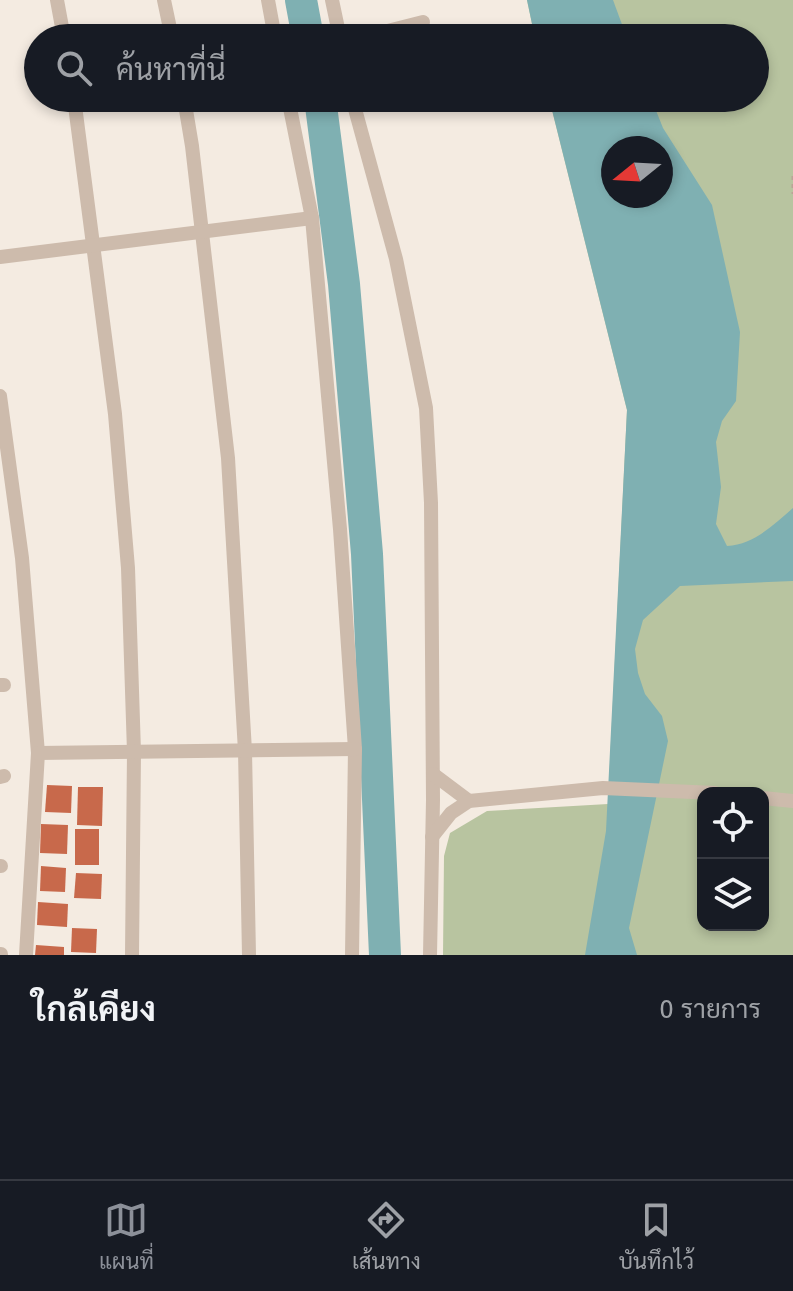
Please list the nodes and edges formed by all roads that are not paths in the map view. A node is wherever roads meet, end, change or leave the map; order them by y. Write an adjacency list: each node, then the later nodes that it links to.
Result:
1 (57, 0): 6 (street)
2 (164, 0): 7 (street)
3 (268, 0): 8 (street)
4 (332, 0): 9 (street)
5 (423, 22): 10 (street)
6 (61, 24)
7 (169, 24)
8 (272, 24)
9 (337, 24)
10 (415, 24)
11 (76, 112): 17 (street)
12 (186, 112): 16 (street)
13 (291, 112): 15 (street)
14 (356, 112): 24 (street)
15 (312, 218): 16 (street); 20 (street)
16 (202, 232): 17 (street); 21 (street)
17 (93, 246): 18 (street); 22 (street)
18 (0, 257)
19 (0, 396): 23 (street)
20 (355, 749): 21 (street); 33 (street)
21 (245, 751): 22 (street); 32 (street)
22 (134, 752): 23 (street); 31 (street)
23 (38, 753): 30 (street)
24 (433, 774): 27 (street); 29 (street)
25 (697, 791): 27 (street)
26 (769, 799): 28 (street)
27 (469, 801): 29 (street)
28 (793, 801)
29 (432, 837): 34 (street)
30 (26, 955)
31 (132, 955)
32 (249, 955)
33 (352, 955)
34 (430, 955)

